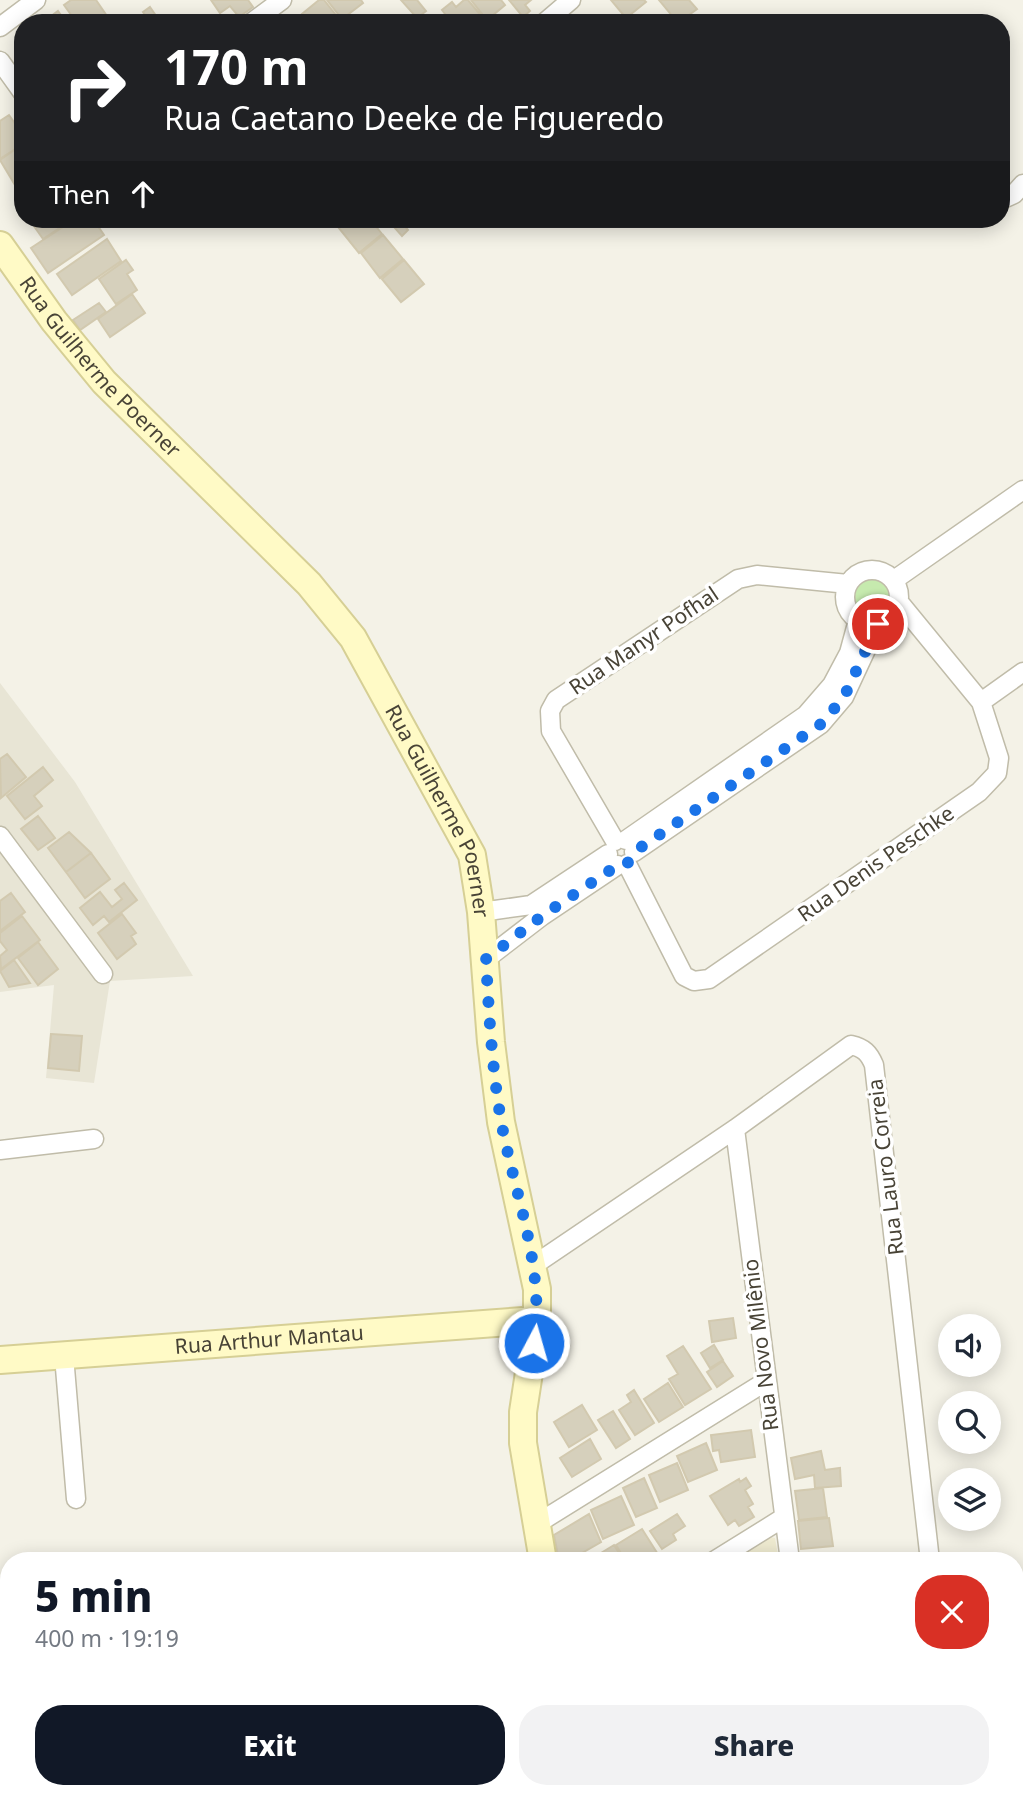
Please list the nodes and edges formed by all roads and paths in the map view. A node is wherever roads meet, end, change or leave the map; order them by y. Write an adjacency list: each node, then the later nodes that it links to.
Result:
1 (36, 0): 4 (street)
2 (282, 0): 5 (street)
3 (571, 0): 6 (street)
4 (17, 14)
5 (263, 14)
6 (555, 14)
7 (0, 61): 8 (street)
8 (14, 80)
9 (1023, 184): 10 (street)
10 (1010, 196)
11 (0, 245): 22 (street, Rua Guilherme Poerner)
12 (1023, 490): 13 (street)
13 (894, 580): 14 (street); 15 (street)
14 (849, 584): 16 (street); 21 (street, Rua Manyr Pofhal)
15 (899, 602): 17 (street); 19 (street, Rua Denis Peschke)
16 (858, 620): 17 (street); 21 (street)
17 (878, 624): 21 (street)
18 (1023, 672): 19 (street)
19 (981, 702): 21 (street, Rua Denis Peschke)
20 (0, 836): 24 (street)
21 (622, 853): 22 (street); 23 (street)
22 (481, 912): 23 (street, Rua Guilherme Poerner)
23 (486, 959): 28 (street, Rua Guilherme Poerner)
24 (103, 974)
25 (736, 1129): 28 (street, Rua Lauro Correia); 32 (street, Rua Novo Milênio); 39 (street, Rua Lauro Correia)
26 (94, 1139): 27 (street)
27 (0, 1150)
28 (534, 1265): 29 (street, Rua Guilherme Poerner)
29 (537, 1320): 30 (street, Rua Arthur Mantau); 35 (street, Rua Guilherme Poerner)
30 (64, 1356): 31 (street, Rua Arthur Mantau); 33 (street)
31 (0, 1360)
32 (765, 1382): 34 (street, Rua Novo Milênio); 35 (street)
33 (76, 1499)
34 (783, 1518): 37 (street); 38 (street, Rua Novo Milênio)
35 (535, 1525): 36 (street, Rua Guilherme Poerner)
36 (541, 1552)
37 (728, 1552)
38 (789, 1552)
39 (929, 1552)

